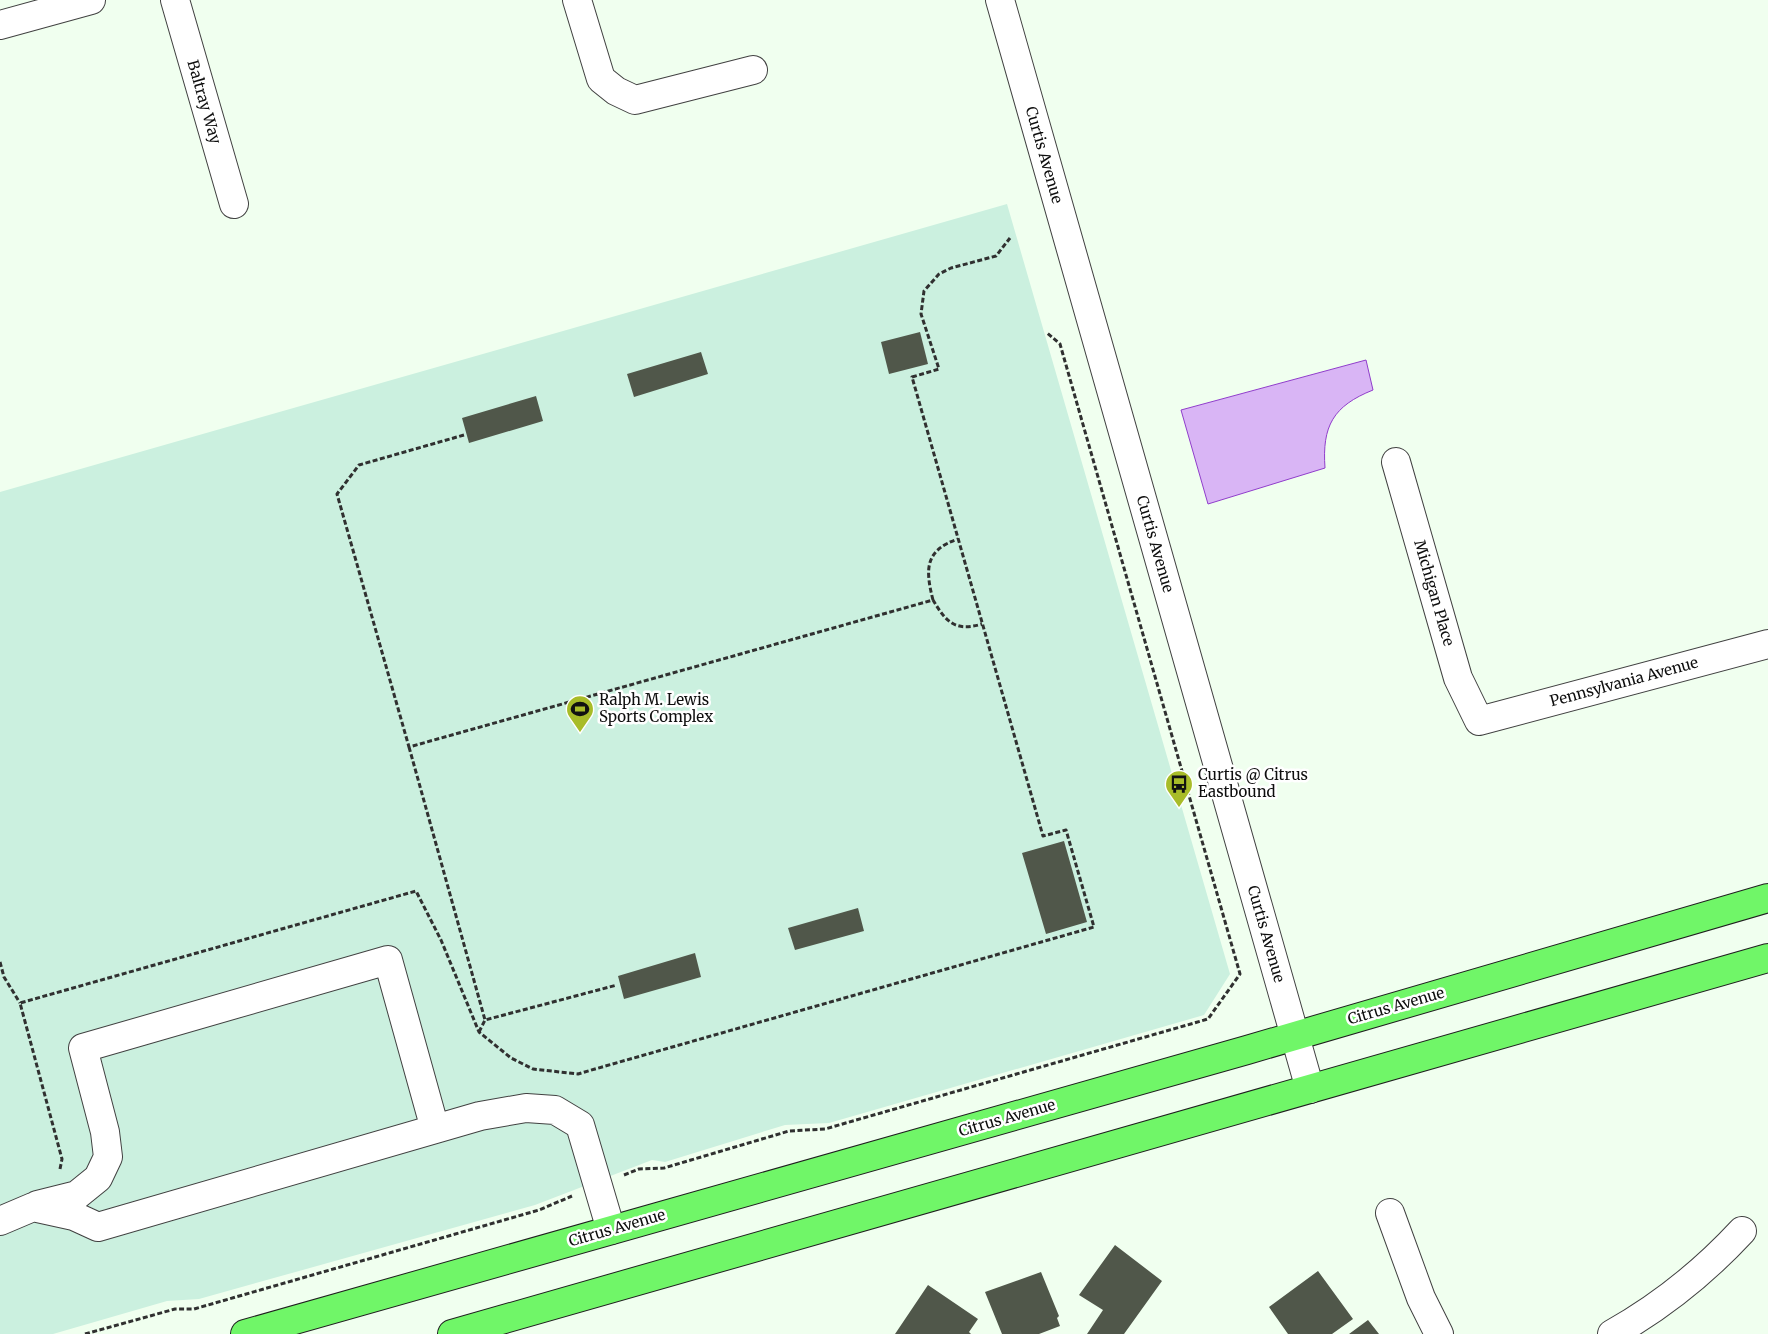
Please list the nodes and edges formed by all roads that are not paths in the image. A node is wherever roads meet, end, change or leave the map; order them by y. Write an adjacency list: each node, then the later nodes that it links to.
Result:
1 (91, 0): 5 (street)
2 (175, 0): 7 (street, Baltray Way)
3 (578, 0): 6 (street)
4 (1000, 0): 13 (street, Curtis Avenue)
5 (0, 25)
6 (753, 70)
7 (234, 204)
8 (1396, 462): 10 (street, Michigan Place)
9 (1768, 644): 10 (street, Pennsylvania Avenue)
10 (1479, 721)
11 (1768, 898): 13 (main road, Citrus Avenue)
12 (1768, 958): 14 (main road)
13 (1296, 1036): 14 (street, Curtis Avenue); 19 (main road, Citrus Avenue)
14 (1310, 1089): 22 (main road)
15 (435, 1129): 16 (street); 16 (street); 19 (street)
16 (33, 1207): 18 (street)
17 (1390, 1213): 23 (street)
18 (0, 1221)
19 (611, 1230): 21 (main road, Citrus Avenue)
20 (1742, 1231): 24 (street)
21 (245, 1334)
22 (452, 1334)
23 (1439, 1334)
24 (1612, 1334)

